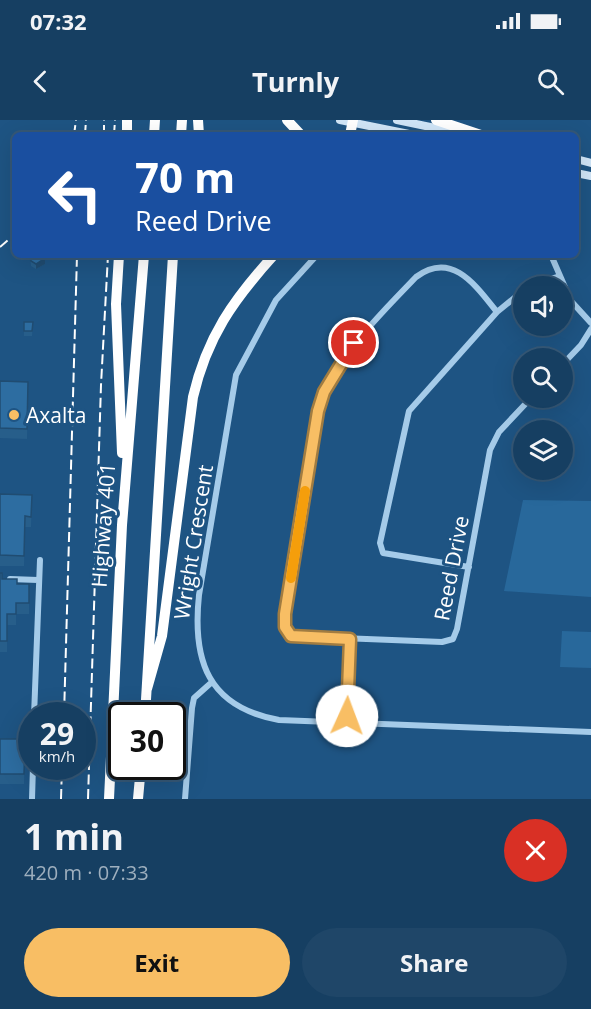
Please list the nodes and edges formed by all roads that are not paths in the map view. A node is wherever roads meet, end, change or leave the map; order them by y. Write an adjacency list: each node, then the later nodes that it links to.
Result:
1 (287, 120): 6 (highway)
2 (340, 120): 5 (main road)
3 (397, 120): 8 (main road)
4 (436, 120): 9 (highway)
5 (353, 122): 7 (main road)
6 (298, 132)
7 (400, 132)
8 (455, 132)
9 (472, 132)
10 (119, 258): 24 (highway)
11 (144, 258): 24 (highway, Highway 401)
12 (173, 258): 31 (highway)
13 (271, 258): 31 (highway)
14 (314, 258): 30 (street, Wright Crescent)
15 (552, 258): 16 (street)
16 (560, 276)
17 (513, 299): 19 (street)
18 (573, 303): 20 (street)
19 (497, 312): 26 (street); 29 (street, Reed Drive)
20 (591, 323)
21 (591, 329): 22 (street)
22 (573, 353)
23 (522, 408): 26 (street, Reed Drive)
24 (122, 525): 39 (highway, Highway 401)
25 (40, 560): 28 (street)
26 (469, 567): 29 (street, Reed Drive)
27 (10, 579): 28 (street)
28 (38, 580): 32 (street)
29 (350, 639): 34 (street)
30 (213, 682): 34 (street, Wright Crescent); 41 (street)
31 (147, 689): 33 (highway)
32 (34, 702)
33 (146, 702)
34 (346, 723): 35 (street, Wright Crescent)
35 (591, 732)
36 (33, 780): 38 (street)
37 (140, 780): 40 (highway)
38 (32, 799)
39 (109, 799)
40 (138, 799)
41 (185, 799)

